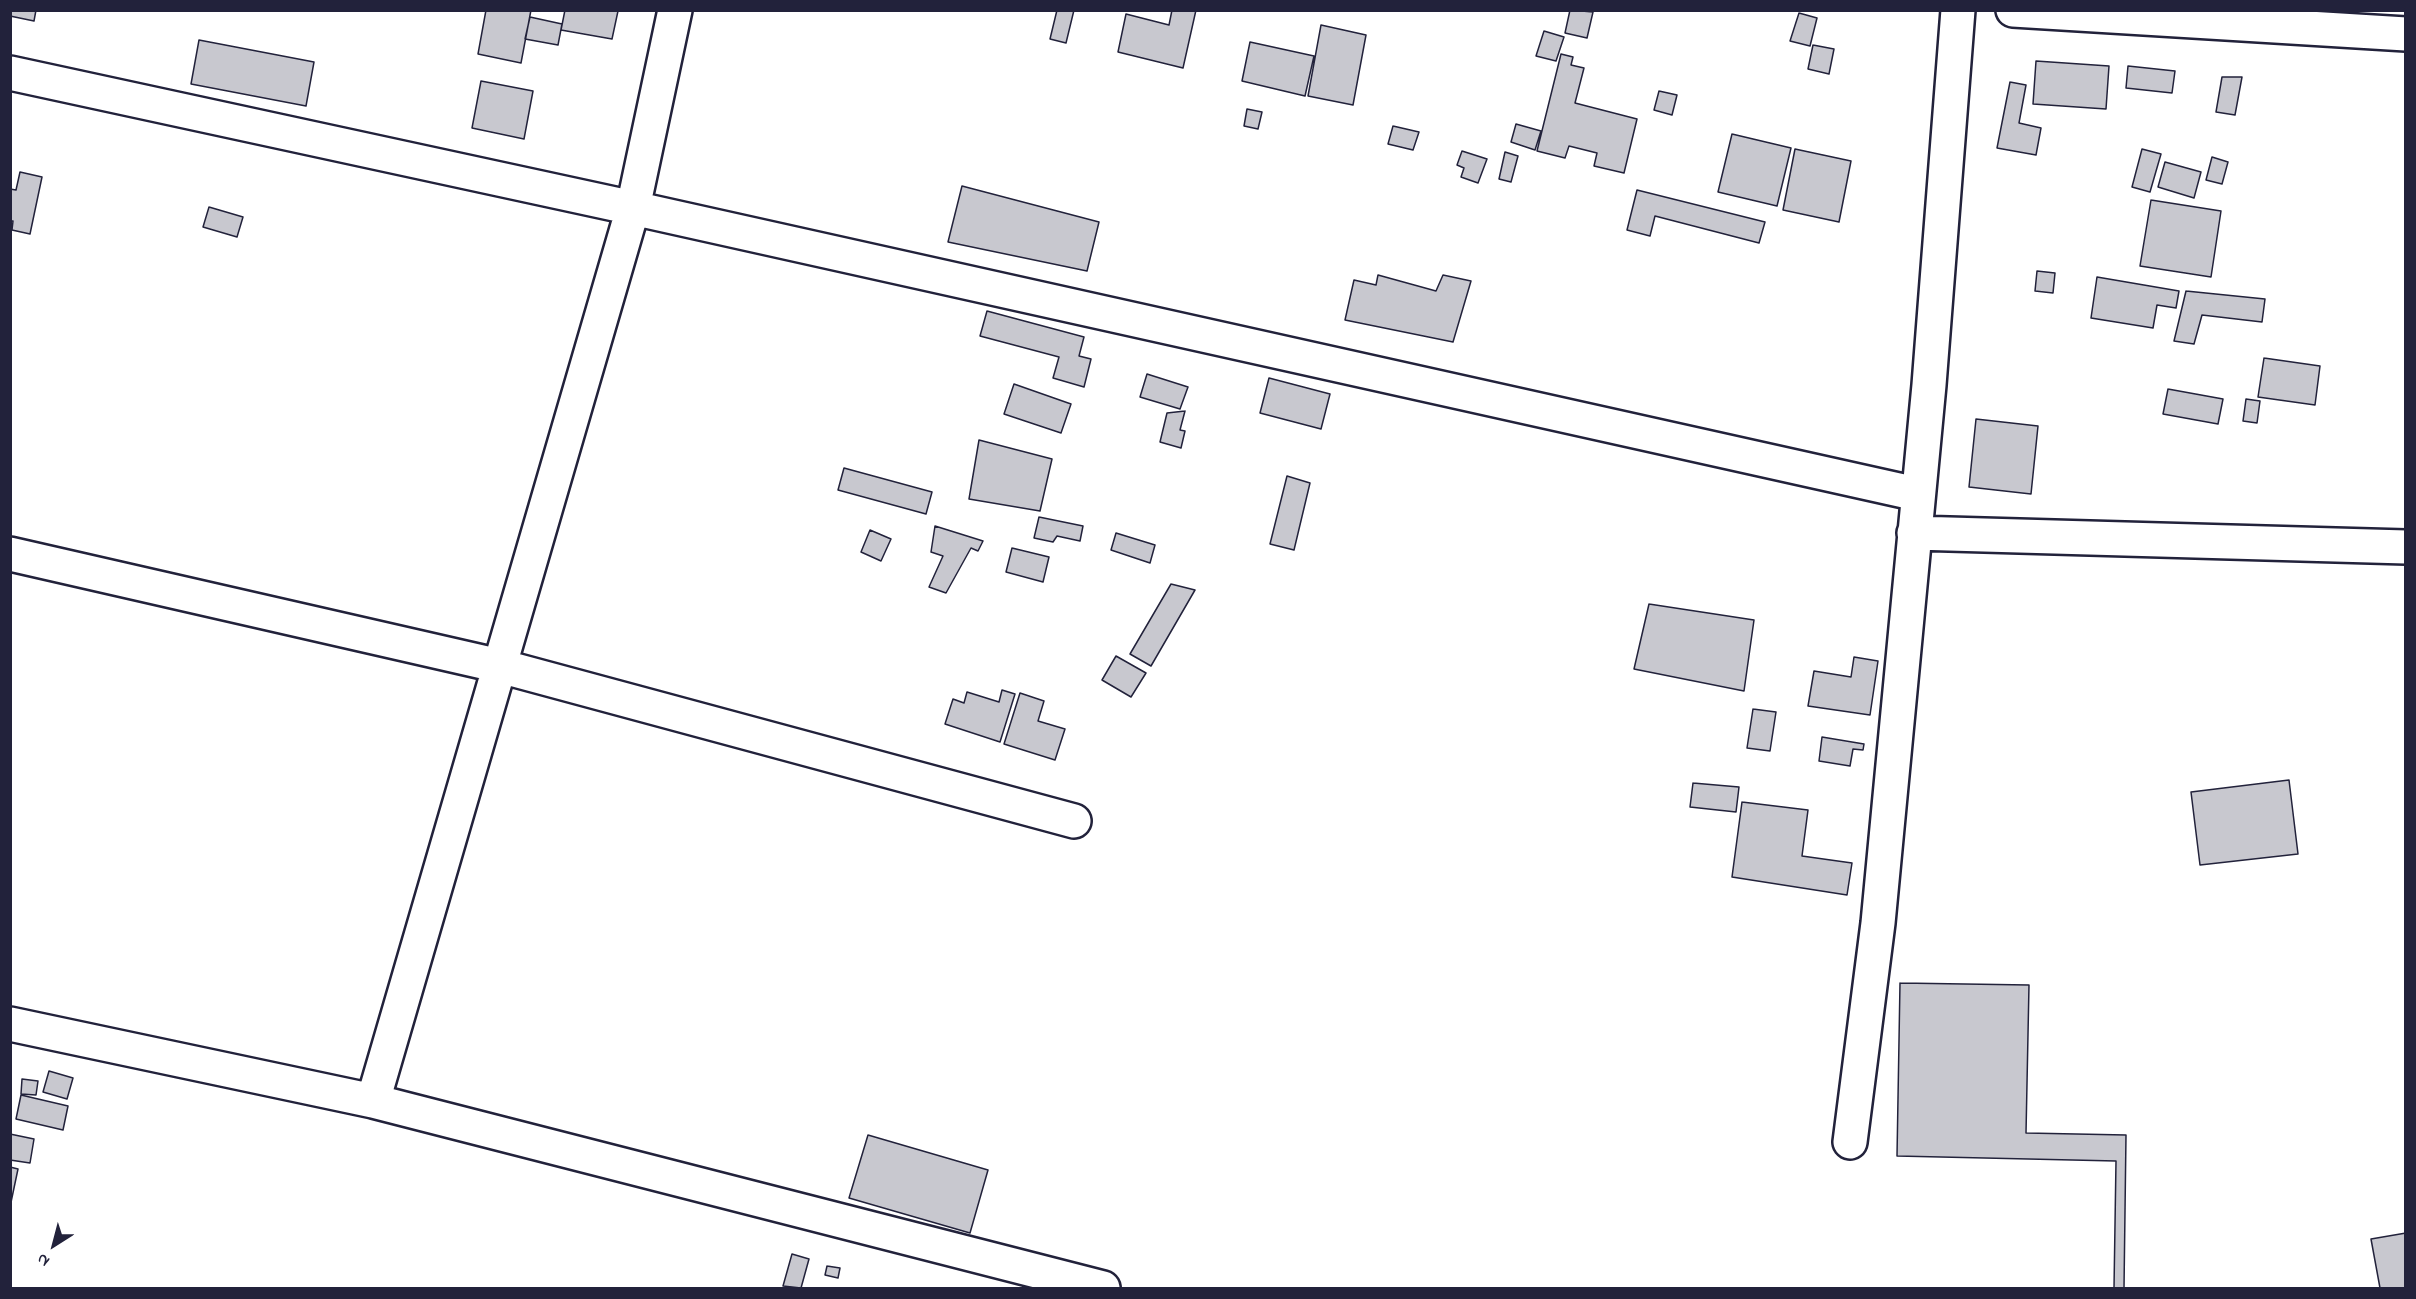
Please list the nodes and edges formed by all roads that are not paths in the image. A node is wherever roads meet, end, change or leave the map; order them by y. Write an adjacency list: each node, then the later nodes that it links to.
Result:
1 (675, 10): 6 (street)
2 (1958, 10): 7 (street)
3 (2013, 10): 4 (street)
4 (2406, 34)
5 (10, 73): 6 (street)
6 (633, 208): 7 (street); 11 (street)
7 (1917, 494): 8 (street)
8 (1914, 533): 9 (street); 15 (street)
9 (2406, 547)
10 (10, 554): 11 (street)
11 (500, 666): 12 (street); 14 (street)
12 (1074, 822)
13 (10, 1024): 14 (street)
14 (374, 1101): 16 (street)
15 (1850, 1142)
16 (1103, 1288)

